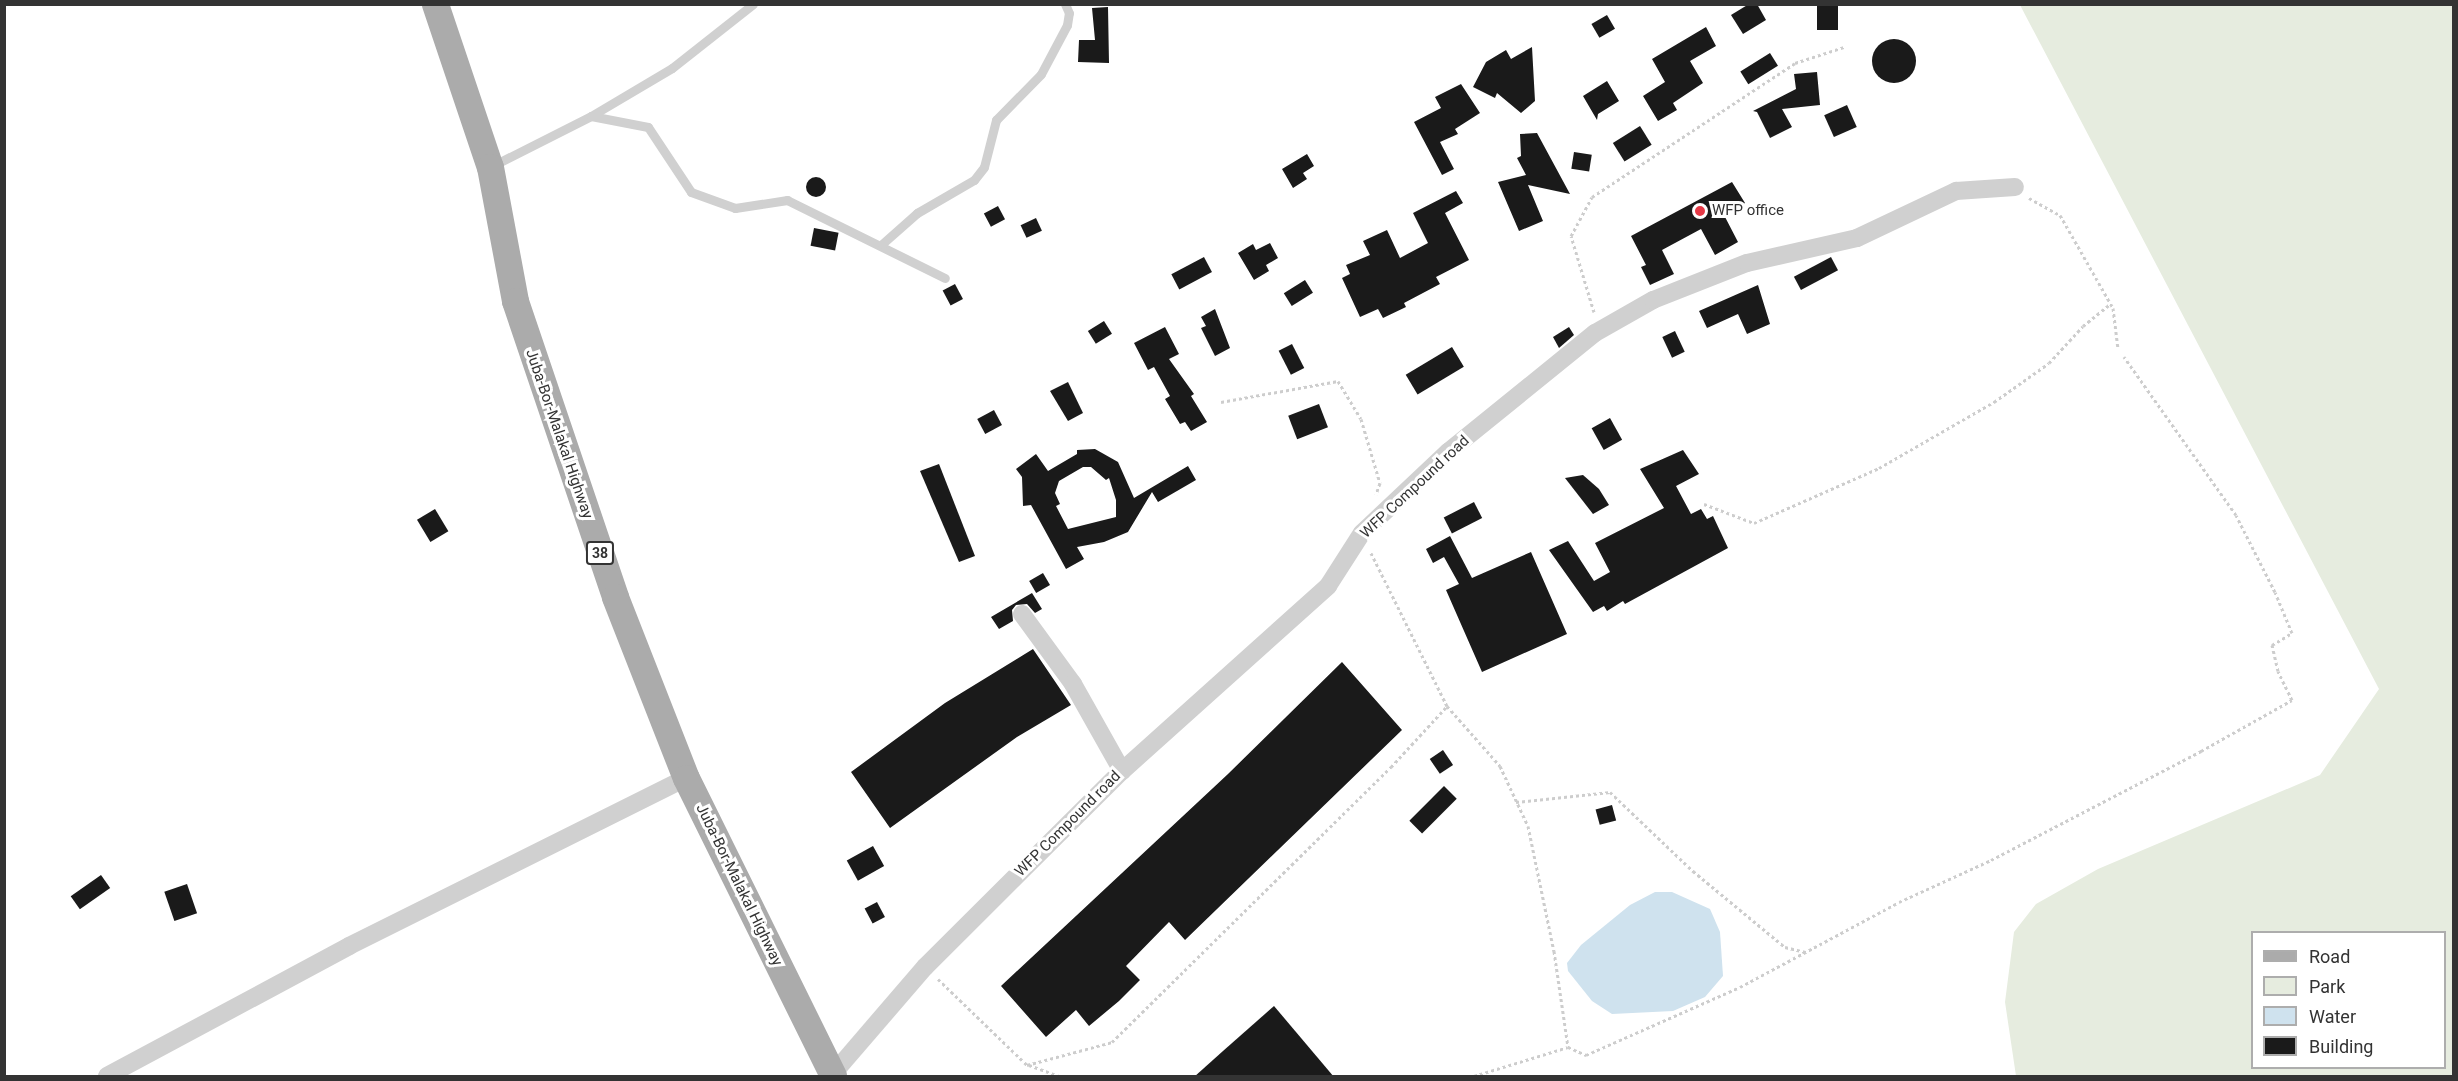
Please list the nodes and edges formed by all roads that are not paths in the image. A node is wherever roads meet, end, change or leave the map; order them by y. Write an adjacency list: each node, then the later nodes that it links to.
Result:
1 (435, 4): 5 (main road, Juba-Bor-Malakal Highway / 38)
2 (753, 4): 4 (lane)
3 (1065, 4): 7 (lane)
4 (591, 116): 5 (lane); 7 (lane)
5 (490, 167): 11 (main road, Juba-Bor-Malakal Highway / 38)
6 (2012, 187): 10 (street, WFP Compound road)
7 (882, 244): 8 (lane)
8 (945, 278)
9 (1022, 614): 10 (street)
10 (1122, 771): 12 (street, WFP Compound road)
11 (686, 778): 12 (main road, Juba-Bor-Malakal Highway / 38); 13 (street)
12 (832, 1076)
13 (107, 1077)

